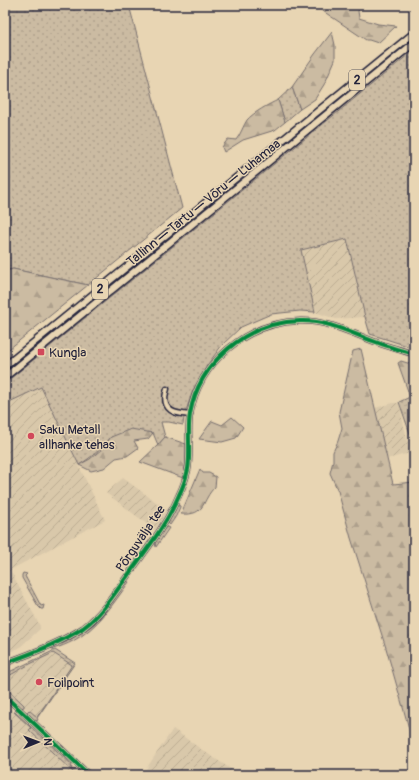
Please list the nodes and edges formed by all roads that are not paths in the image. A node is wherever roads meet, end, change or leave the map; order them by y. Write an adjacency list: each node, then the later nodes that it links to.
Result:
1 (414, 33): 4 (highway, Tallinn — Tartu — Võru — Luhamaa / 2)
2 (414, 43): 5 (highway, Tallinn — Tartu — Võru — Luhamaa / 2)
3 (414, 354): 7 (street, Põrguvälja tee)
4 (5, 366)
5 (5, 377)
6 (167, 389): 7 (street)
7 (190, 415): 8 (street, Põrguvälja tee)
8 (22, 657): 9 (street, Põrguvälja tee); 10 (street, Põrguvälja tee)
9 (5, 663)
10 (5, 667)
11 (5, 697): 12 (street)
12 (89, 775)

